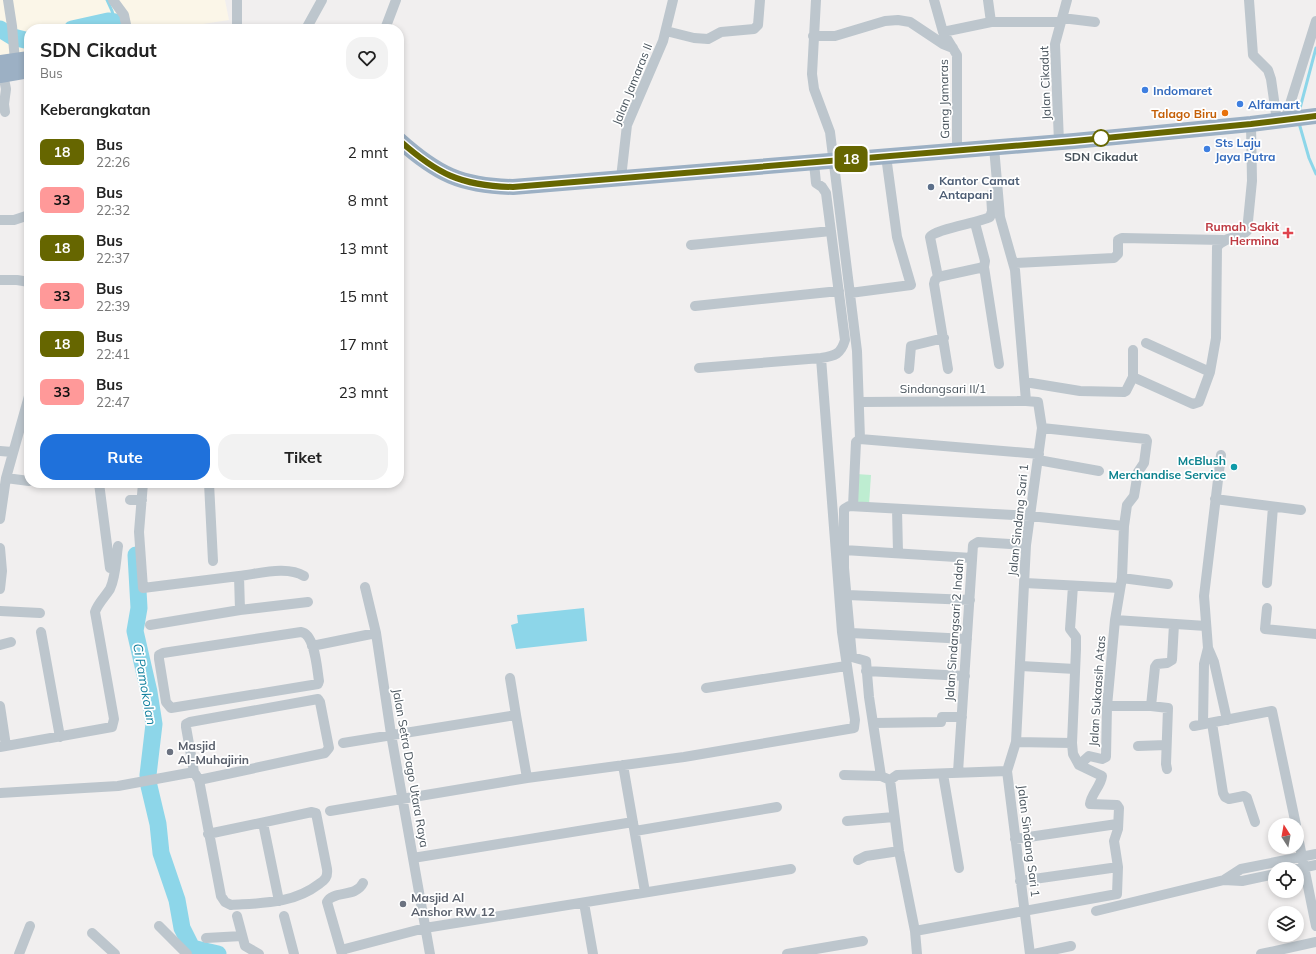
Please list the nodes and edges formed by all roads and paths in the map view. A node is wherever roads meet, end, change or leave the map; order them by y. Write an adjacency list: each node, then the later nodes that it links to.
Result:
1 (8, 0): 25 (street)
2 (113, 0): 17 (street)
3 (236, 0): 18 (street)
4 (322, 0): 19 (street)
5 (396, 0): 20 (street)
6 (673, 0): 21 (street, Jalan Jamaras II)
7 (760, 0): 21 (street)
8 (816, 0): 23 (street)
9 (934, 0): 22 (street, Gang Jamaras)
10 (988, 0): 15 (street)
11 (1067, 0): 13 (street, Jalan Cikadut)
12 (1249, 0): 28 (street)
13 (1062, 20): 15 (street); 16 (street); 30 (street, Jalan Cikadut)
14 (1316, 21): 28 (street)
15 (991, 22): 22 (street)
16 (1095, 22)
17 (126, 24)
18 (237, 24)
19 (309, 24)
20 (387, 24)
21 (666, 31): 37 (street, Jalan Jamaras II)
22 (943, 32): 24 (street, Gang Jamaras)
23 (813, 36): 24 (street, Gang Jamaras); 35 (street)
24 (953, 48): 33 (street, Gang Jamaras)
25 (9, 66): 26 (highway); 27 (street)
26 (24, 69)
27 (5, 112)
28 (1295, 119): 29 (highway)
29 (1251, 124): 30 (highway); 42 (street)
30 (1059, 142): 32 (highway)
31 (404, 144): 37 (highway)
32 (991, 147): 33 (highway); 40 (street); 44 (street)
33 (957, 150): 34 (highway)
34 (886, 156): 35 (highway); 50 (street)
35 (832, 161): 36 (highway); 50 (street)
36 (814, 163): 37 (highway); 41 (street)
37 (621, 178)
38 (24, 217): 39 (street)
39 (0, 220)
40 (975, 223): 45 (street); 46 (street)
41 (830, 231): 43 (street); 49 (street)
42 (1224, 240): 44 (street); 60 (street)
43 (691, 245)
44 (1014, 263): 62 (street)
45 (984, 267): 46 (street); 56 (street)
46 (938, 277): 52 (street)
47 (0, 280): 48 (street)
48 (24, 281)
49 (839, 292): 51 (street); 55 (street)
50 (850, 293): 64 (street)
51 (695, 306)
52 (944, 338): 58 (street); 59 (street)
53 (1146, 343): 60 (street)
54 (1133, 350): 61 (street)
55 (821, 358): 57 (street); 123 (street)
56 (999, 364)
57 (699, 368)
58 (909, 369)
59 (948, 369)
60 (1210, 372): 61 (street)
61 (1133, 377): 62 (street)
62 (1025, 382): 63 (street)
63 (1026, 401): 64 (street, Sindangsari II/1); 66 (street, Jalan Sindang Sari 1)
64 (860, 402): 67 (street)
65 (24, 412): 69 (street)
66 (1042, 428): 71 (street, Jalan Sindang Sari 1); 85 (street, Jalan Sukaasih Atas)
67 (860, 439): 71 (street); 79 (street)
68 (0, 451): 69 (street)
69 (12, 452): 73 (street)
70 (1221, 455): 78 (street)
71 (1038, 457): 72 (street); 83 (street, Jalan Sindang Sari 1)
72 (1100, 471)
73 (6, 478): 74 (street); 84 (street)
74 (24, 480)
75 (100, 488): 98 (street)
76 (141, 488): 93 (street)
77 (209, 488): 92 (street)
78 (1216, 500): 80 (street); 113 (street)
79 (853, 506): 81 (street); 89 (street)
80 (1273, 507): 82 (street); 97 (street)
81 (897, 509): 83 (street); 90 (street)
82 (1301, 510)
83 (1030, 516): 85 (street); 86 (street, Jalan Sindang Sari 1)
84 (0, 519)
85 (1124, 526): 96 (street, Jalan Sukaasih Atas)
86 (1026, 545): 91 (street, Jalan Sindangsari 2 Indah); 95 (street, Jalan Sindang Sari 1)
87 (118, 546): 98 (street)
88 (0, 548): 102 (street)
89 (844, 550): 90 (street); 103 (street)
90 (898, 553): 91 (street)
91 (972, 558): 104 (street, Jalan Sindangsari 2 Indah)
92 (213, 561)
93 (239, 576): 94 (street); 107 (street)
94 (304, 576)
95 (1025, 583): 100 (street); 124 (street, Jalan Sindang Sari 1)
96 (1121, 583): 99 (street); 100 (street); 110 (street, Jalan Sukaasih Atas)
97 (1267, 583)
98 (112, 584): 139 (street)
99 (1168, 584)
100 (1073, 586): 125 (street)
101 (366, 587): 115 (street, Jalan Setra Dago Utara Raya)
102 (0, 589)
103 (847, 595): 104 (street); 116 (street)
104 (970, 600): 118 (street, Jalan Sindangsari 2 Indah)
105 (308, 602): 107 (street)
106 (1267, 608): 117 (street)
107 (240, 610): 112 (street)
108 (0, 611): 109 (street)
109 (40, 613)
110 (1115, 620): 111 (street); 131 (street, Jalan Sukaasih Atas)
111 (1174, 624): 113 (street); 132 (street)
112 (150, 625)
113 (1206, 626): 122 (street)
114 (41, 632): 139 (street)
115 (376, 633): 121 (street); 138 (street, Jalan Setra Dago Utara Raya)
116 (850, 633): 118 (street); 126 (street)
117 (1316, 634)
118 (967, 640): 127 (street, Jalan Sindangsari 2 Indah)
119 (11, 642): 120 (street)
120 (0, 645)
121 (312, 646): 121 (street)
122 (1208, 648): 135 (street); 137 (street)
123 (846, 666): 129 (street); 146 (street)
124 (1021, 666): 125 (street); 140 (street, Jalan Sindang Sari 1)
125 (1076, 668): 142 (street)
126 (866, 671): 127 (street); 136 (street)
127 (965, 676): 134 (street, Jalan Sindangsari 2 Indah)
128 (510, 678): 133 (street)
129 (706, 688)
130 (0, 706): 144 (street)
131 (1107, 706): 132 (street); 147 (street, Jalan Sukaasih Atas)
132 (1151, 706): 143 (street)
133 (516, 715): 138 (street); 154 (street)
134 (962, 718): 136 (street); 150 (street, Jalan Sindangsari 2 Indah)
135 (1226, 720): 137 (street); 161 (street)
136 (874, 723): 155 (street)
137 (1203, 724): 163 (street)
138 (391, 734): 141 (street); 157 (street, Jalan Setra Dago Utara Raya)
139 (60, 737): 144 (street)
140 (1016, 742): 142 (street); 149 (street, Jalan Sindang Sari 1)
141 (343, 743)
142 (1072, 744): 147 (street)
143 (1166, 745): 145 (street); 148 (street)
144 (3, 746)
145 (1138, 746)
146 (624, 765): 154 (street); 166 (street)
147 (1079, 765): 165 (street)
148 (1168, 769)
149 (1007, 771): 150 (street); 168 (street, Jalan Sindang Sari 1)
150 (958, 772): 151 (street)
151 (943, 774): 155 (street); 178 (street)
152 (844, 775): 155 (street)
153 (196, 776): 153 (street); 156 (street); 167 (street)
154 (527, 778): 157 (street)
155 (886, 778): 160 (street)
156 (0, 793)
157 (403, 798): 159 (street); 173 (street, Jalan Setra Dago Utara Raya)
158 (777, 807): 166 (street)
159 (330, 811)
160 (894, 817): 162 (street); 169 (street)
161 (1295, 818)
162 (847, 821)
163 (1255, 822)
164 (262, 823): 167 (street); 187 (street); 187 (street)
165 (1117, 824): 168 (street); 177 (street)
166 (634, 827): 173 (street); 186 (street)
167 (208, 834): 187 (street)
168 (1015, 839): 183 (street, Jalan Sindang Sari 1)
169 (898, 851): 174 (street); 197 (street)
170 (1301, 854): 172 (street)
171 (1316, 854): 172 (street)
172 (1302, 857): 175 (street); 182 (street)
173 (413, 858): 196 (street, Jalan Setra Dago Utara Raya)
174 (858, 860)
175 (1301, 862)
176 (1316, 865): 179 (street)
177 (1118, 866): 183 (street); 189 (street)
178 (959, 868)
179 (1304, 868)
180 (791, 869): 186 (street)
181 (1268, 875): 182 (street)
182 (1224, 880): 190 (street)
183 (1020, 881): 189 (street, Jalan Sindang Sari 1)
184 (363, 883): 204 (street)
185 (1304, 883): 195 (street)
186 (645, 892): 188 (street)
187 (279, 901)
188 (584, 903): 196 (street); 211 (street)
189 (1024, 911): 197 (street); 214 (street, Jalan Sindang Sari 1)
190 (1096, 911)
191 (237, 916): 199 (street)
192 (284, 916): 209 (street)
193 (30, 926): 205 (street)
194 (159, 926): 207 (street)
195 (1316, 926)
196 (425, 928): 204 (street); 210 (street, Jalan Setra Dago Utara Raya)
197 (915, 931): 213 (street)
198 (92, 933): 206 (street)
199 (242, 936): 200 (street); 208 (street)
200 (206, 938)
201 (863, 941): 212 (street)
202 (1316, 942): 216 (street)
203 (1071, 946): 215 (street)
204 (341, 952)
205 (19, 954)
206 (115, 954)
207 (188, 954)
208 (259, 954)
209 (294, 954)
210 (430, 954)
211 (593, 954)
212 (788, 954)
213 (917, 954)
214 (1030, 954)
215 (1034, 954)
216 (1262, 954)

